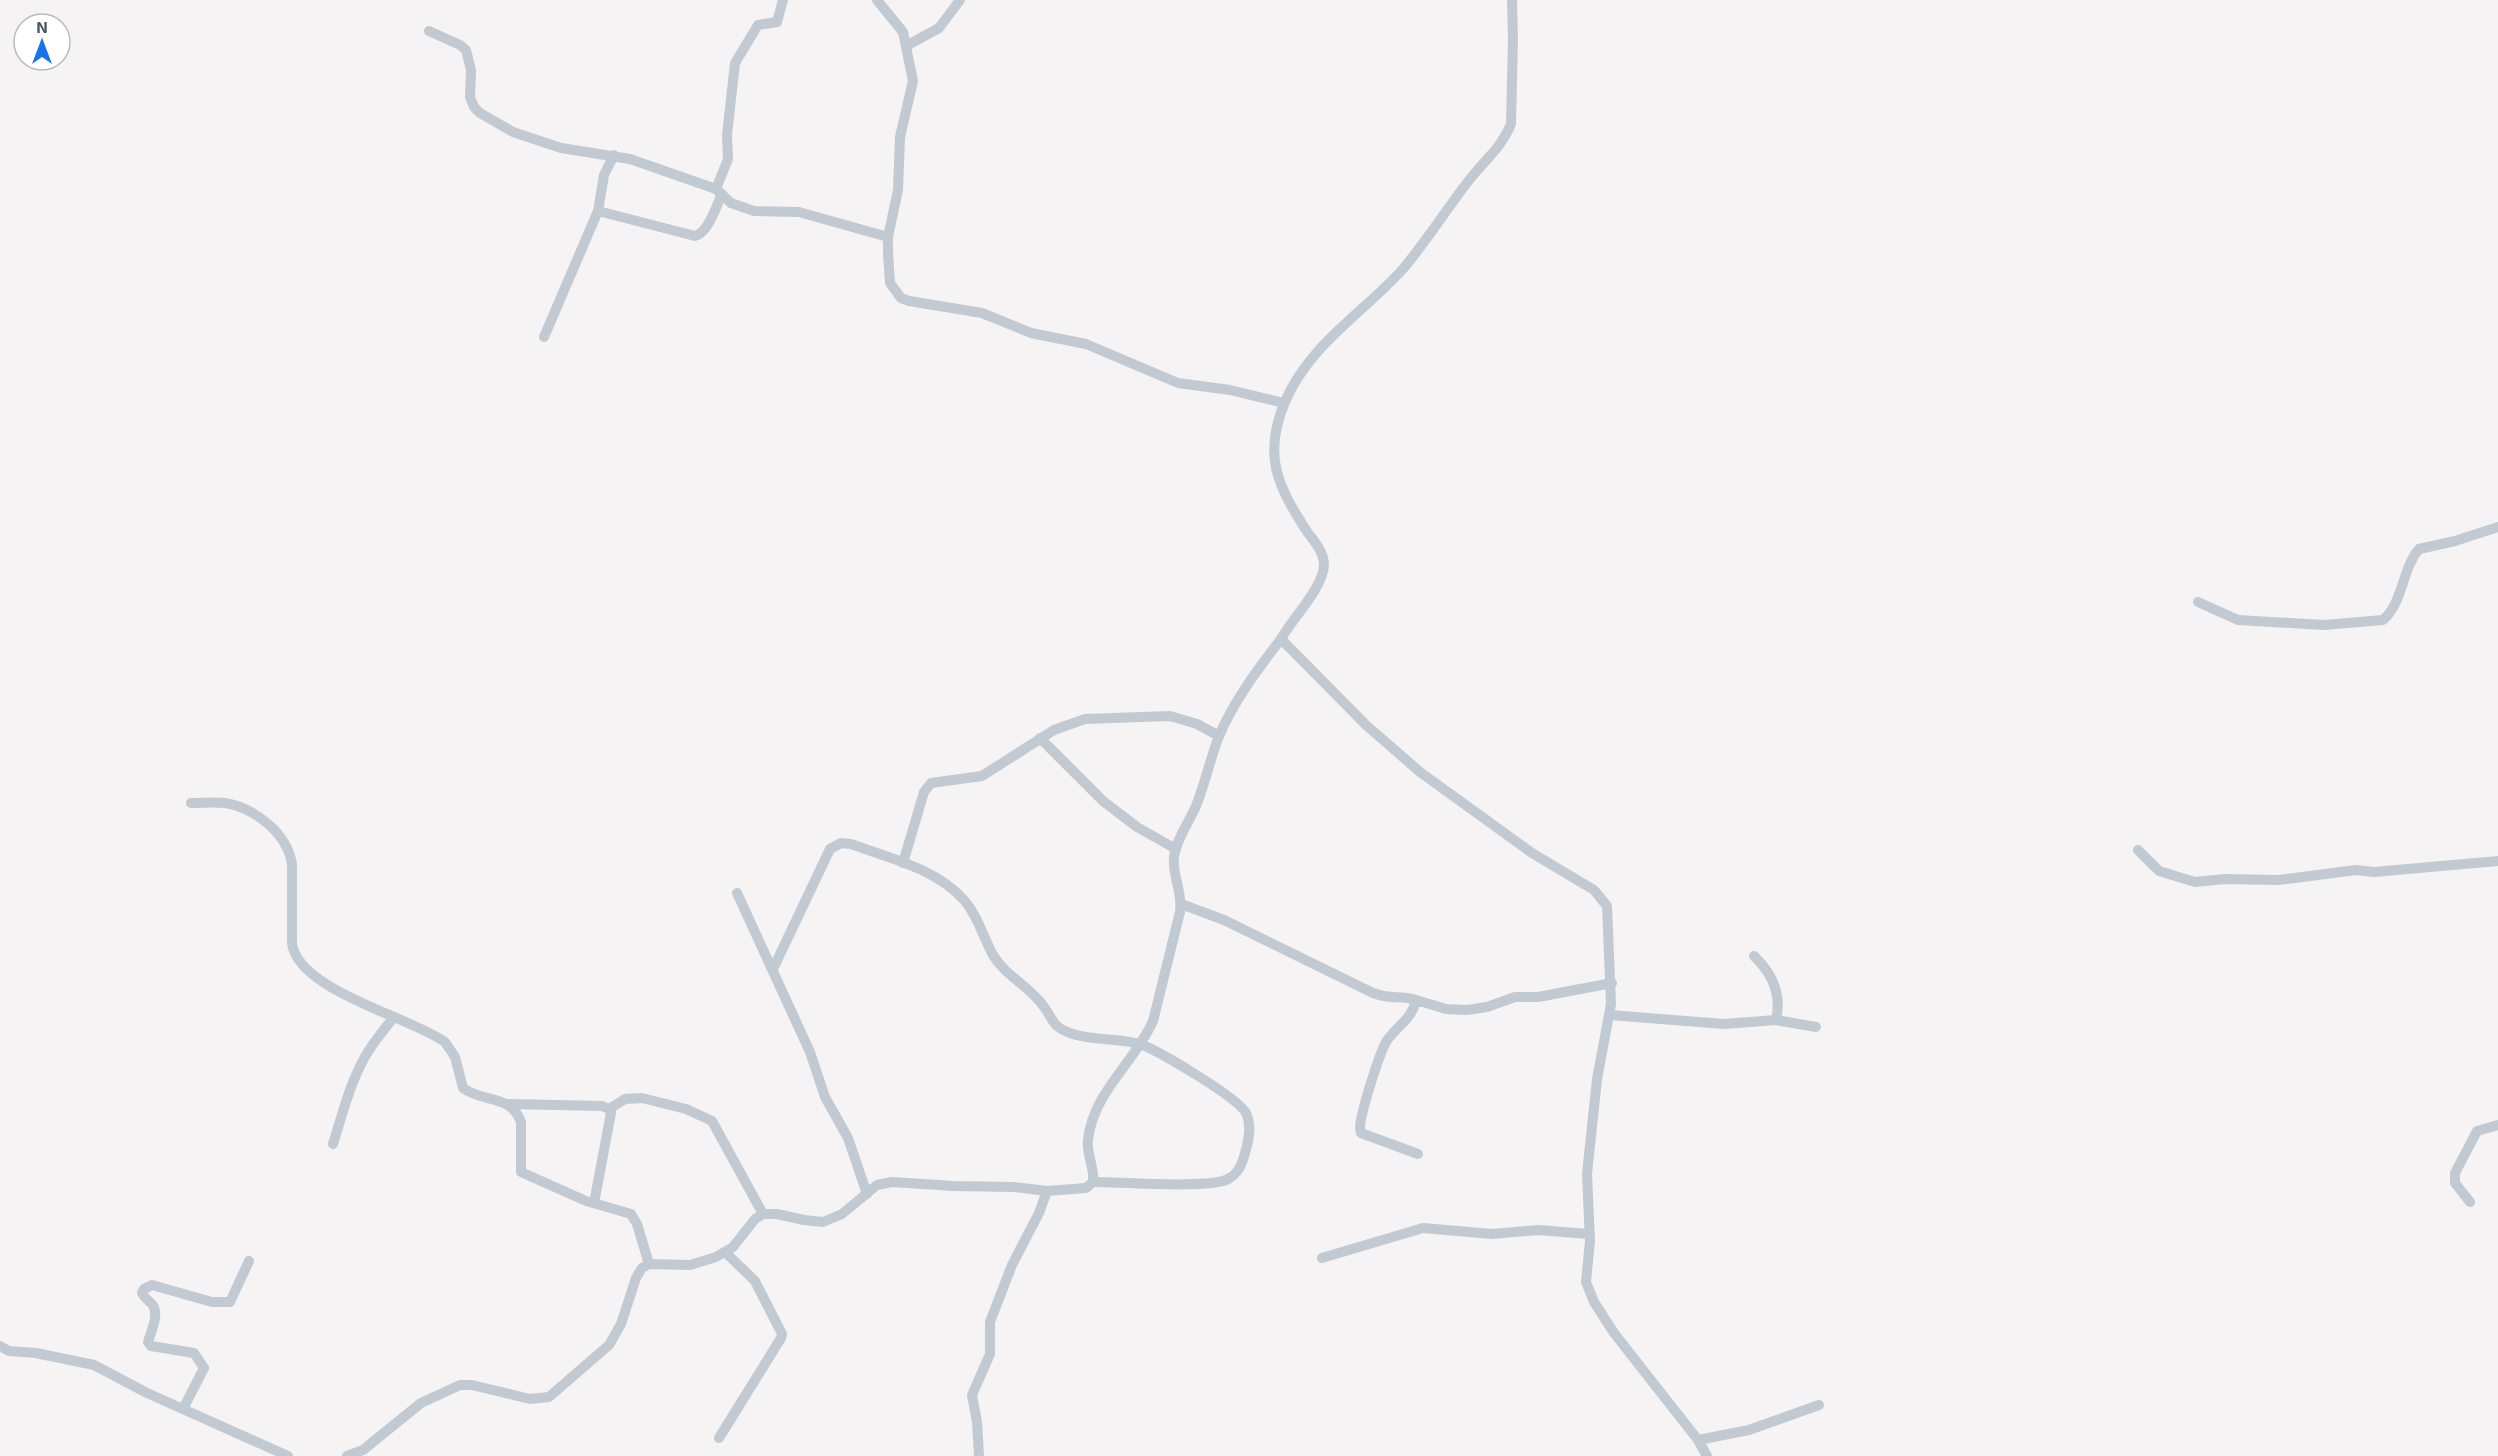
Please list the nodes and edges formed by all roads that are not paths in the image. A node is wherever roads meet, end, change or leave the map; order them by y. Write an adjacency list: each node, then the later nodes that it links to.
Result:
1 (783, 0): 8 (street)
2 (877, 0): 6 (street)
3 (960, 0): 6 (street)
4 (1512, 0): 12 (street)
5 (429, 31): 7 (street)
6 (906, 46): 10 (street)
7 (614, 155): 8 (street); 9 (street)
8 (719, 192): 9 (street); 10 (street)
9 (598, 212): 11 (street)
10 (888, 237): 12 (street)
11 (544, 337)
12 (1284, 403): 15 (street)
13 (2498, 528): 14 (street)
14 (2198, 602)
15 (1281, 639): 16 (street); 27 (street)
16 (1219, 736): 17 (street); 19 (street)
17 (1040, 738): 19 (street); 22 (street)
18 (191, 803): 30 (street)
19 (1176, 849): 24 (street)
20 (2138, 850): 21 (street)
21 (2498, 861)
22 (903, 862): 26 (street); 33 (street)
23 (737, 893): 26 (street)
24 (1181, 904): 28 (street); 33 (street)
25 (1754, 956): 31 (street)
26 (773, 969): 41 (street)
27 (1612, 982): 28 (street); 29 (street)
28 (1416, 1000): 38 (street)
29 (1610, 1016): 31 (street); 45 (street)
30 (394, 1017): 34 (street); 37 (street)
31 (1776, 1020): 32 (street)
32 (1816, 1027)
33 (1141, 1044): 39 (street); 39 (street)
34 (507, 1104): 35 (street); 43 (street)
35 (609, 1109): 43 (street); 44 (street)
36 (2498, 1125): 42 (street)
37 (333, 1144)
38 (1418, 1154)
39 (1093, 1182): 40 (street)
40 (1047, 1191): 41 (street); 57 (street)
41 (867, 1194): 44 (street)
42 (2470, 1202)
43 (594, 1203): 49 (street)
44 (763, 1214): 46 (street)
45 (1589, 1234): 47 (street); 54 (street)
46 (725, 1252): 49 (street); 53 (street)
47 (1322, 1258)
48 (249, 1261): 52 (street)
49 (649, 1264): 56 (street)
50 (0, 1346): 52 (street)
51 (1819, 1405): 54 (street)
52 (183, 1409): 55 (street)
53 (718, 1438)
54 (1698, 1440): 58 (street)
55 (288, 1456)
56 (347, 1456)
57 (979, 1456)
58 (1707, 1456)

